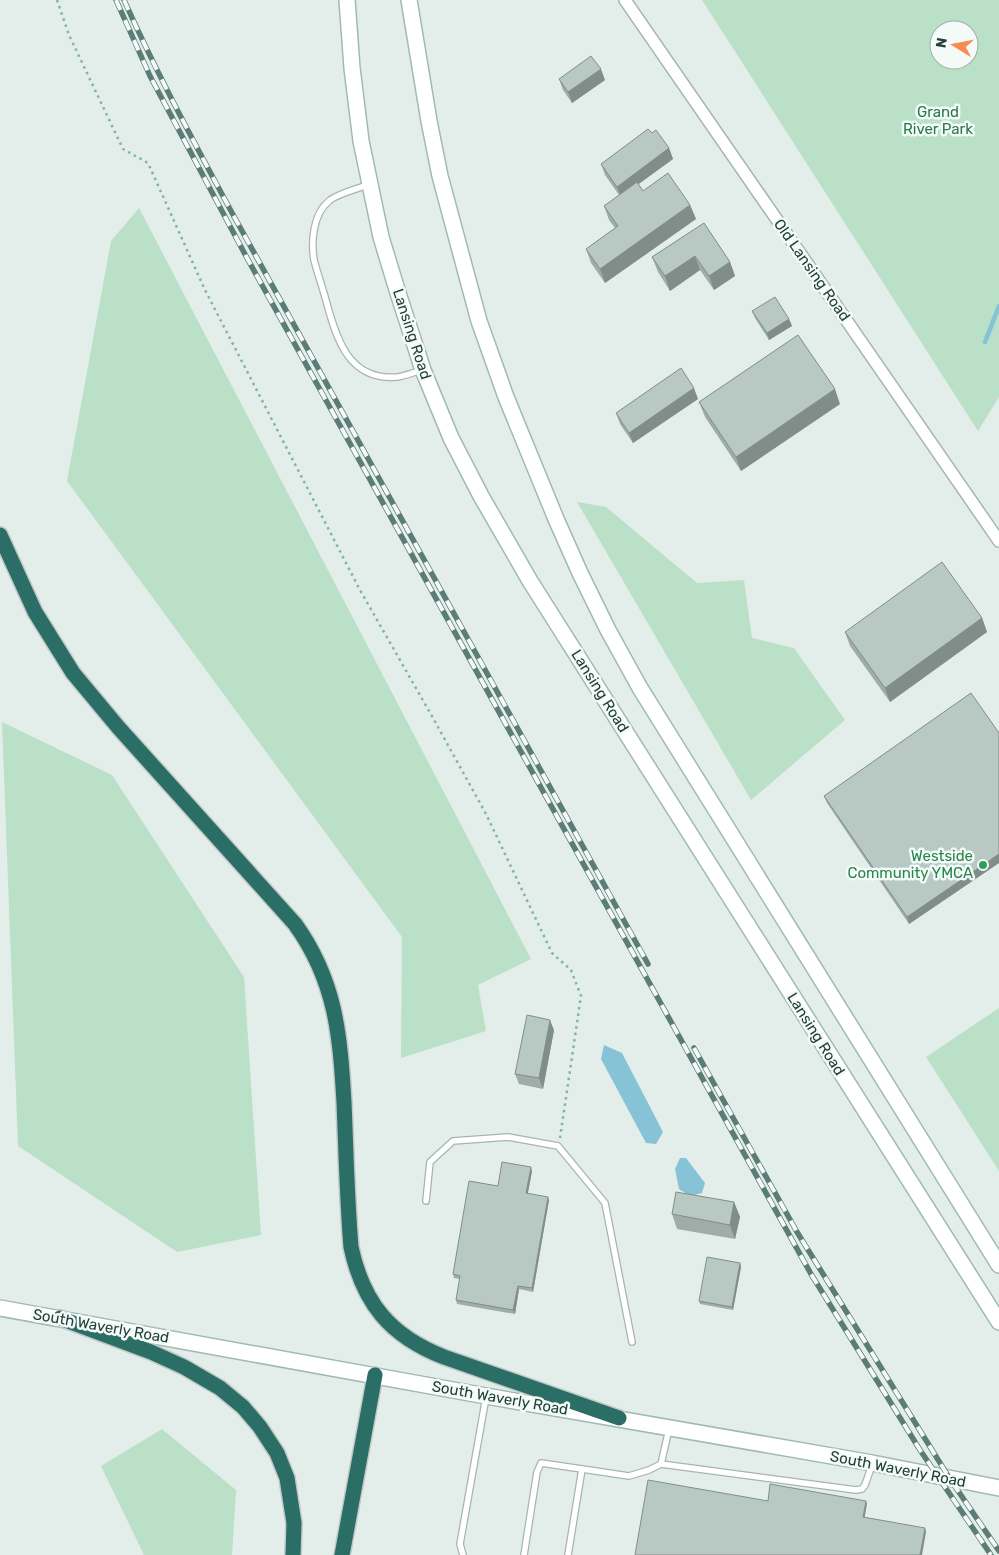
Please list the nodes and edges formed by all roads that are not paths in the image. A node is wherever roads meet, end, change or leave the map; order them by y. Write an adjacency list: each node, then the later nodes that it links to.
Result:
1 (347, 0): 4 (main road, Lansing Road)
2 (409, 0): 9 (main road)
3 (625, 0): 7 (street, Old Lansing Road)
4 (370, 184): 5 (main road, Lansing Road); 5 (lane)
5 (423, 370): 12 (main road, Lansing Road)
6 (0, 535): 16 (highway)
7 (999, 540)
8 (426, 1201): 13 (lane)
9 (999, 1265)
10 (0, 1308): 11 (main road, South Waverly Road)
11 (60, 1318): 14 (main road, South Waverly Road); 22 (highway)
12 (999, 1322)
13 (632, 1342)
14 (375, 1375): 15 (main road, South Waverly Road); 23 (highway)
15 (486, 1396): 16 (main road, South Waverly Road); 24 (lane)
16 (619, 1418): 17 (main road, South Waverly Road)
17 (670, 1427): 18 (main road, South Waverly Road); 19 (lane)
18 (872, 1463): 19 (lane); 21 (main road, South Waverly Road)
19 (661, 1464): 20 (lane)
20 (582, 1469): 25 (lane); 26 (lane)
21 (999, 1488)
22 (293, 1555)
23 (342, 1555)
24 (463, 1555)
25 (524, 1555)
26 (568, 1555)

